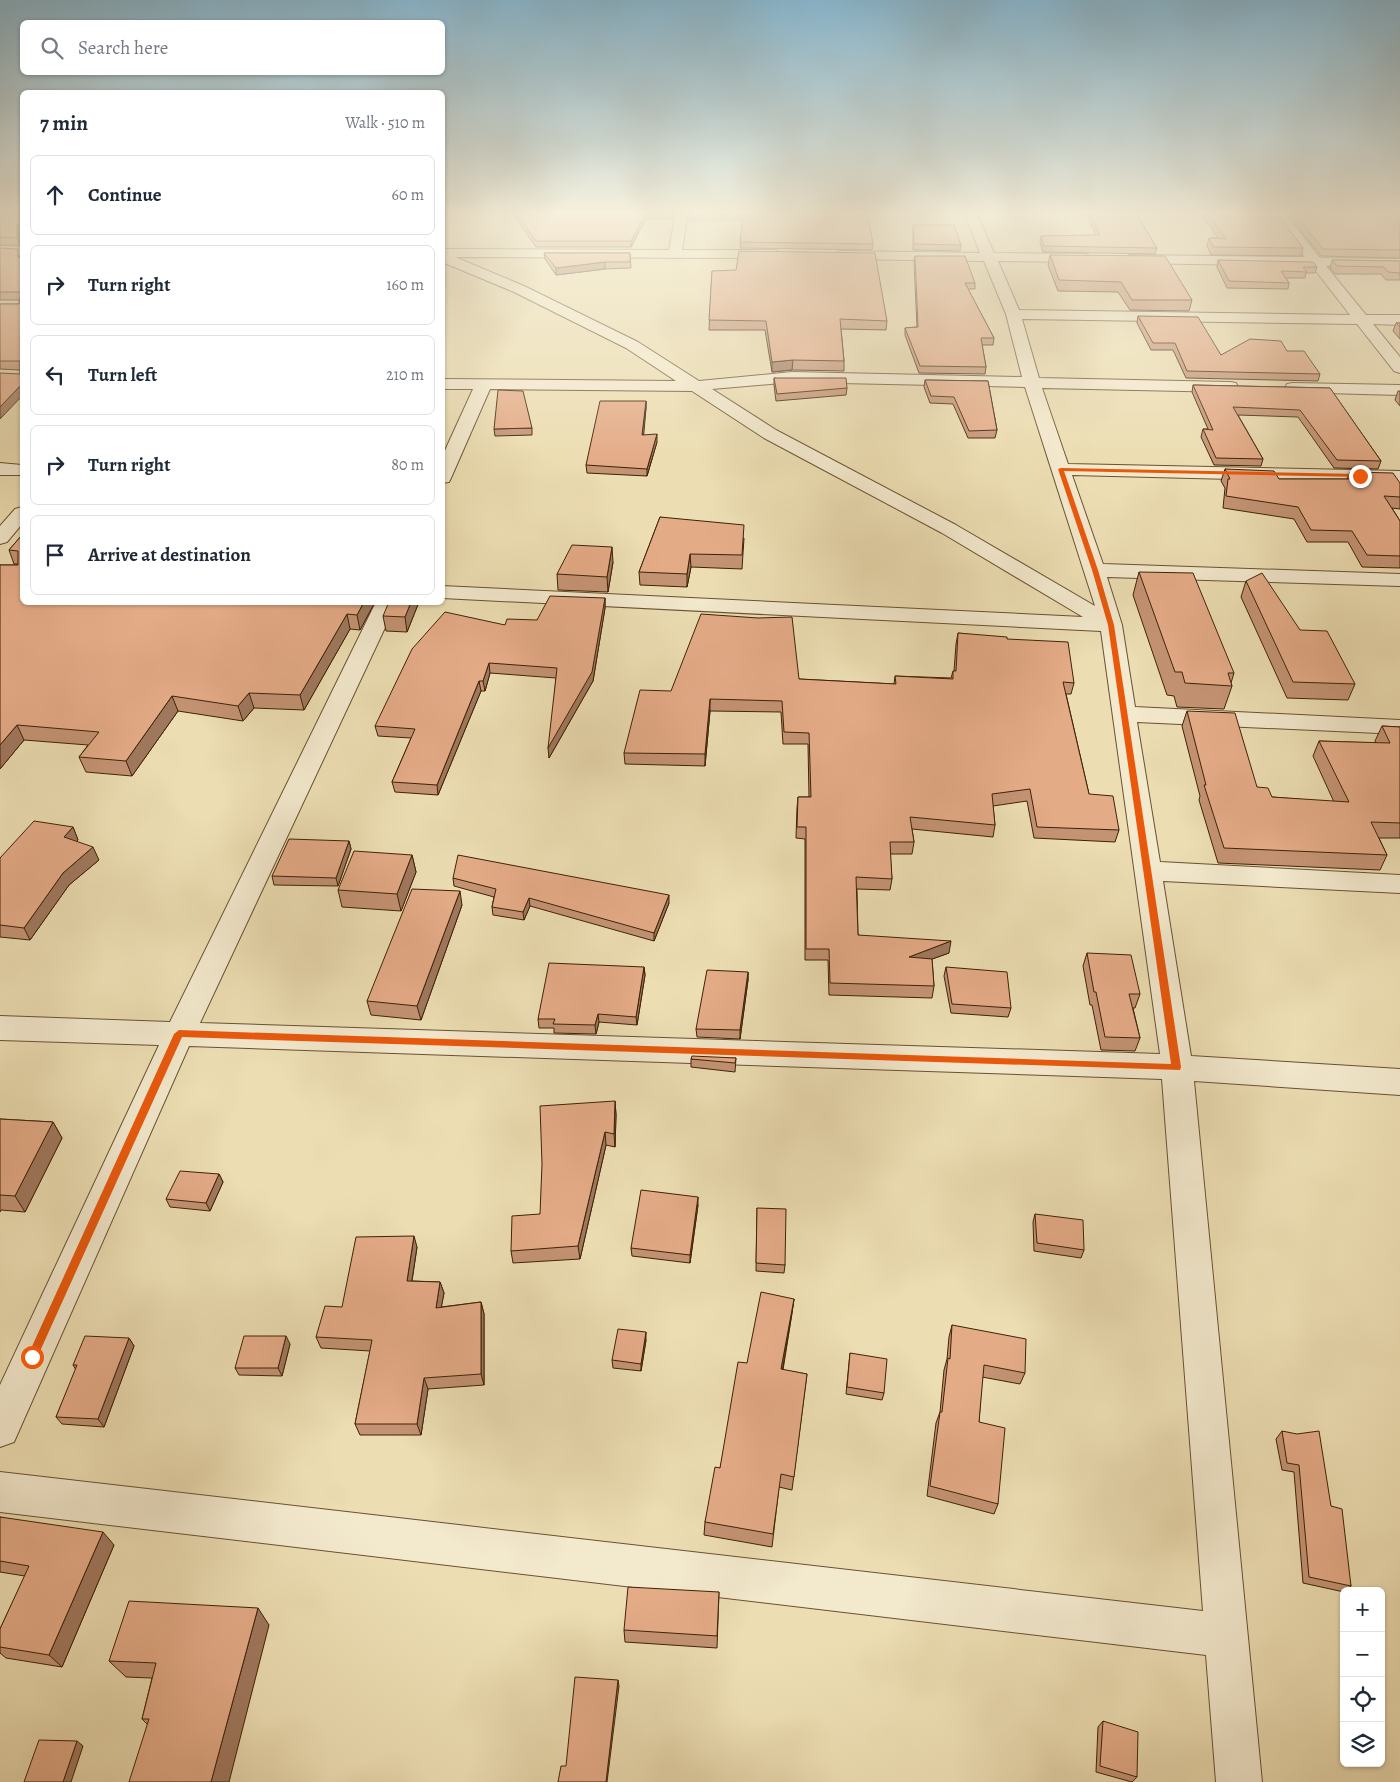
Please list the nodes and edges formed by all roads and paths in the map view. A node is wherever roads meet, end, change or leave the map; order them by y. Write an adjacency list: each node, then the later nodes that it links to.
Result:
1 (532, 295): 11 (street)
2 (1005, 295): 4 (street)
3 (1342, 295): 5 (street)
4 (1013, 314): 5 (street); 8 (street)
5 (1361, 319): 6 (street); 7 (street)
6 (1400, 320)
7 (1400, 368)
8 (1032, 383): 11 (street); 12 (street); 16 (street)
9 (445, 384): 10 (street)
10 (484, 384): 11 (street); 18 (street)
11 (696, 386): 26 (street)
12 (1251, 387)
13 (1281, 388): 14 (street)
14 (1400, 390)
15 (0, 469): 17 (street)
16 (1061, 469): 19 (street); 22 (street)
17 (20, 470)
18 (445, 471)
19 (1400, 476)
20 (20, 515): 21 (street)
21 (0, 538)
22 (1095, 570): 23 (street); 26 (street)
23 (1400, 580)
24 (445, 592): 26 (street)
25 (386, 605): 32 (street)
26 (1111, 625): 27 (street)
27 (1124, 714): 28 (street); 29 (street)
28 (1400, 727)
29 (1147, 871): 30 (street); 33 (street)
30 (1400, 884)
31 (0, 1028): 32 (street)
32 (179, 1034): 33 (street); 35 (street)
33 (1177, 1067): 34 (street); 37 (street)
34 (1400, 1082)
35 (0, 1428)
36 (0, 1492): 37 (street)
37 (1226, 1636): 38 (street)
38 (1239, 1782)

